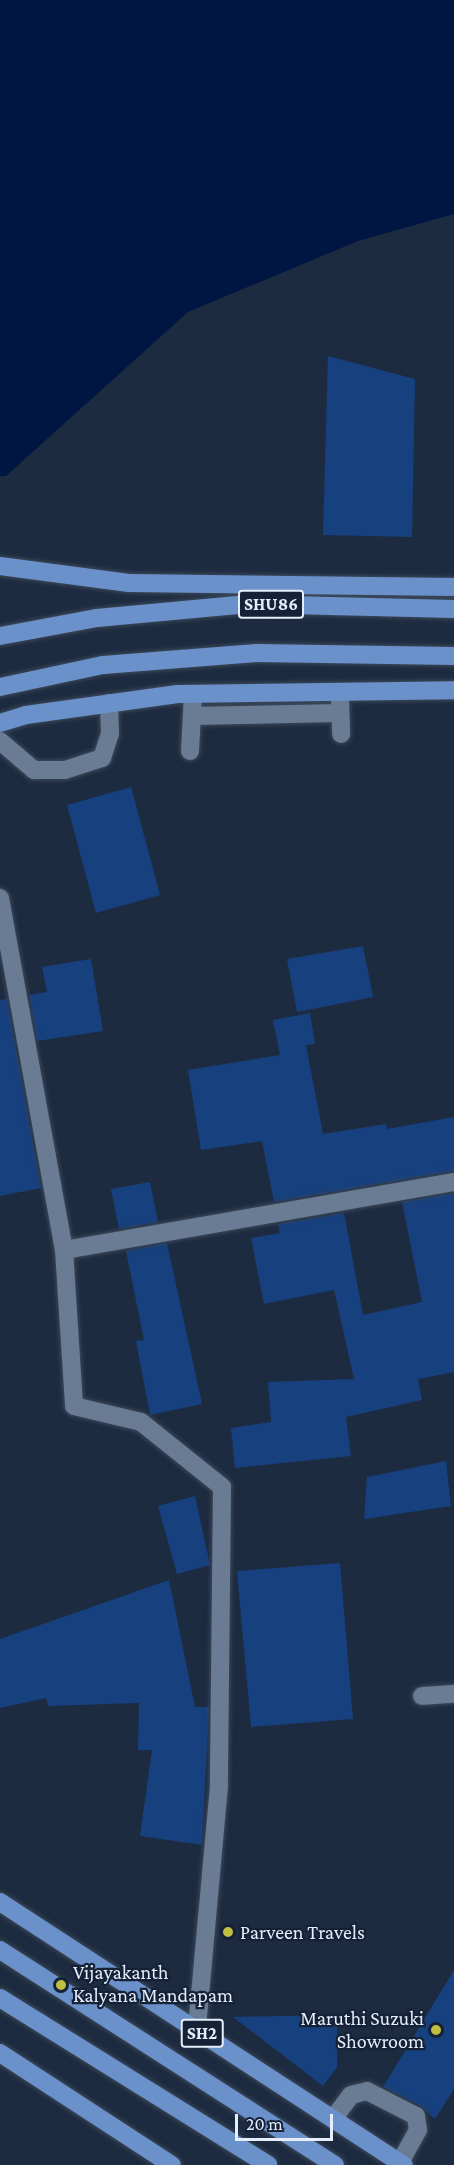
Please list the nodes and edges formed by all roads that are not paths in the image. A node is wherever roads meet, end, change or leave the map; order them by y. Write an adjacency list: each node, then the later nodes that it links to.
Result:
1 (0, 566): 2 (main road)
2 (454, 587)
3 (450, 609): 4 (main road, SHU86)
4 (0, 636)
5 (448, 656): 6 (main road)
6 (0, 687)
7 (454, 690): 8 (main road)
8 (340, 692): 9 (main road); 11 (street)
9 (192, 694): 10 (main road); 12 (street)
10 (109, 703): 13 (main road); 15 (street)
11 (340, 712): 12 (street); 14 (street)
12 (192, 716): 16 (street)
13 (0, 723)
14 (341, 734)
15 (0, 741)
16 (190, 751)
17 (0, 898): 19 (street)
18 (454, 1182): 19 (street)
19 (64, 1250): 25 (street)
20 (454, 1694): 21 (street)
21 (422, 1696)
22 (0, 1902): 25 (main road, SH2)
23 (0, 1950): 31 (main road)
24 (0, 1998): 30 (main road)
25 (197, 2030): 27 (main road, SH2)
26 (0, 2053): 29 (main road)
27 (333, 2119): 28 (main road, SH2); 28 (street)
28 (402, 2163)
29 (172, 2165)
30 (268, 2165)
31 (335, 2165)

